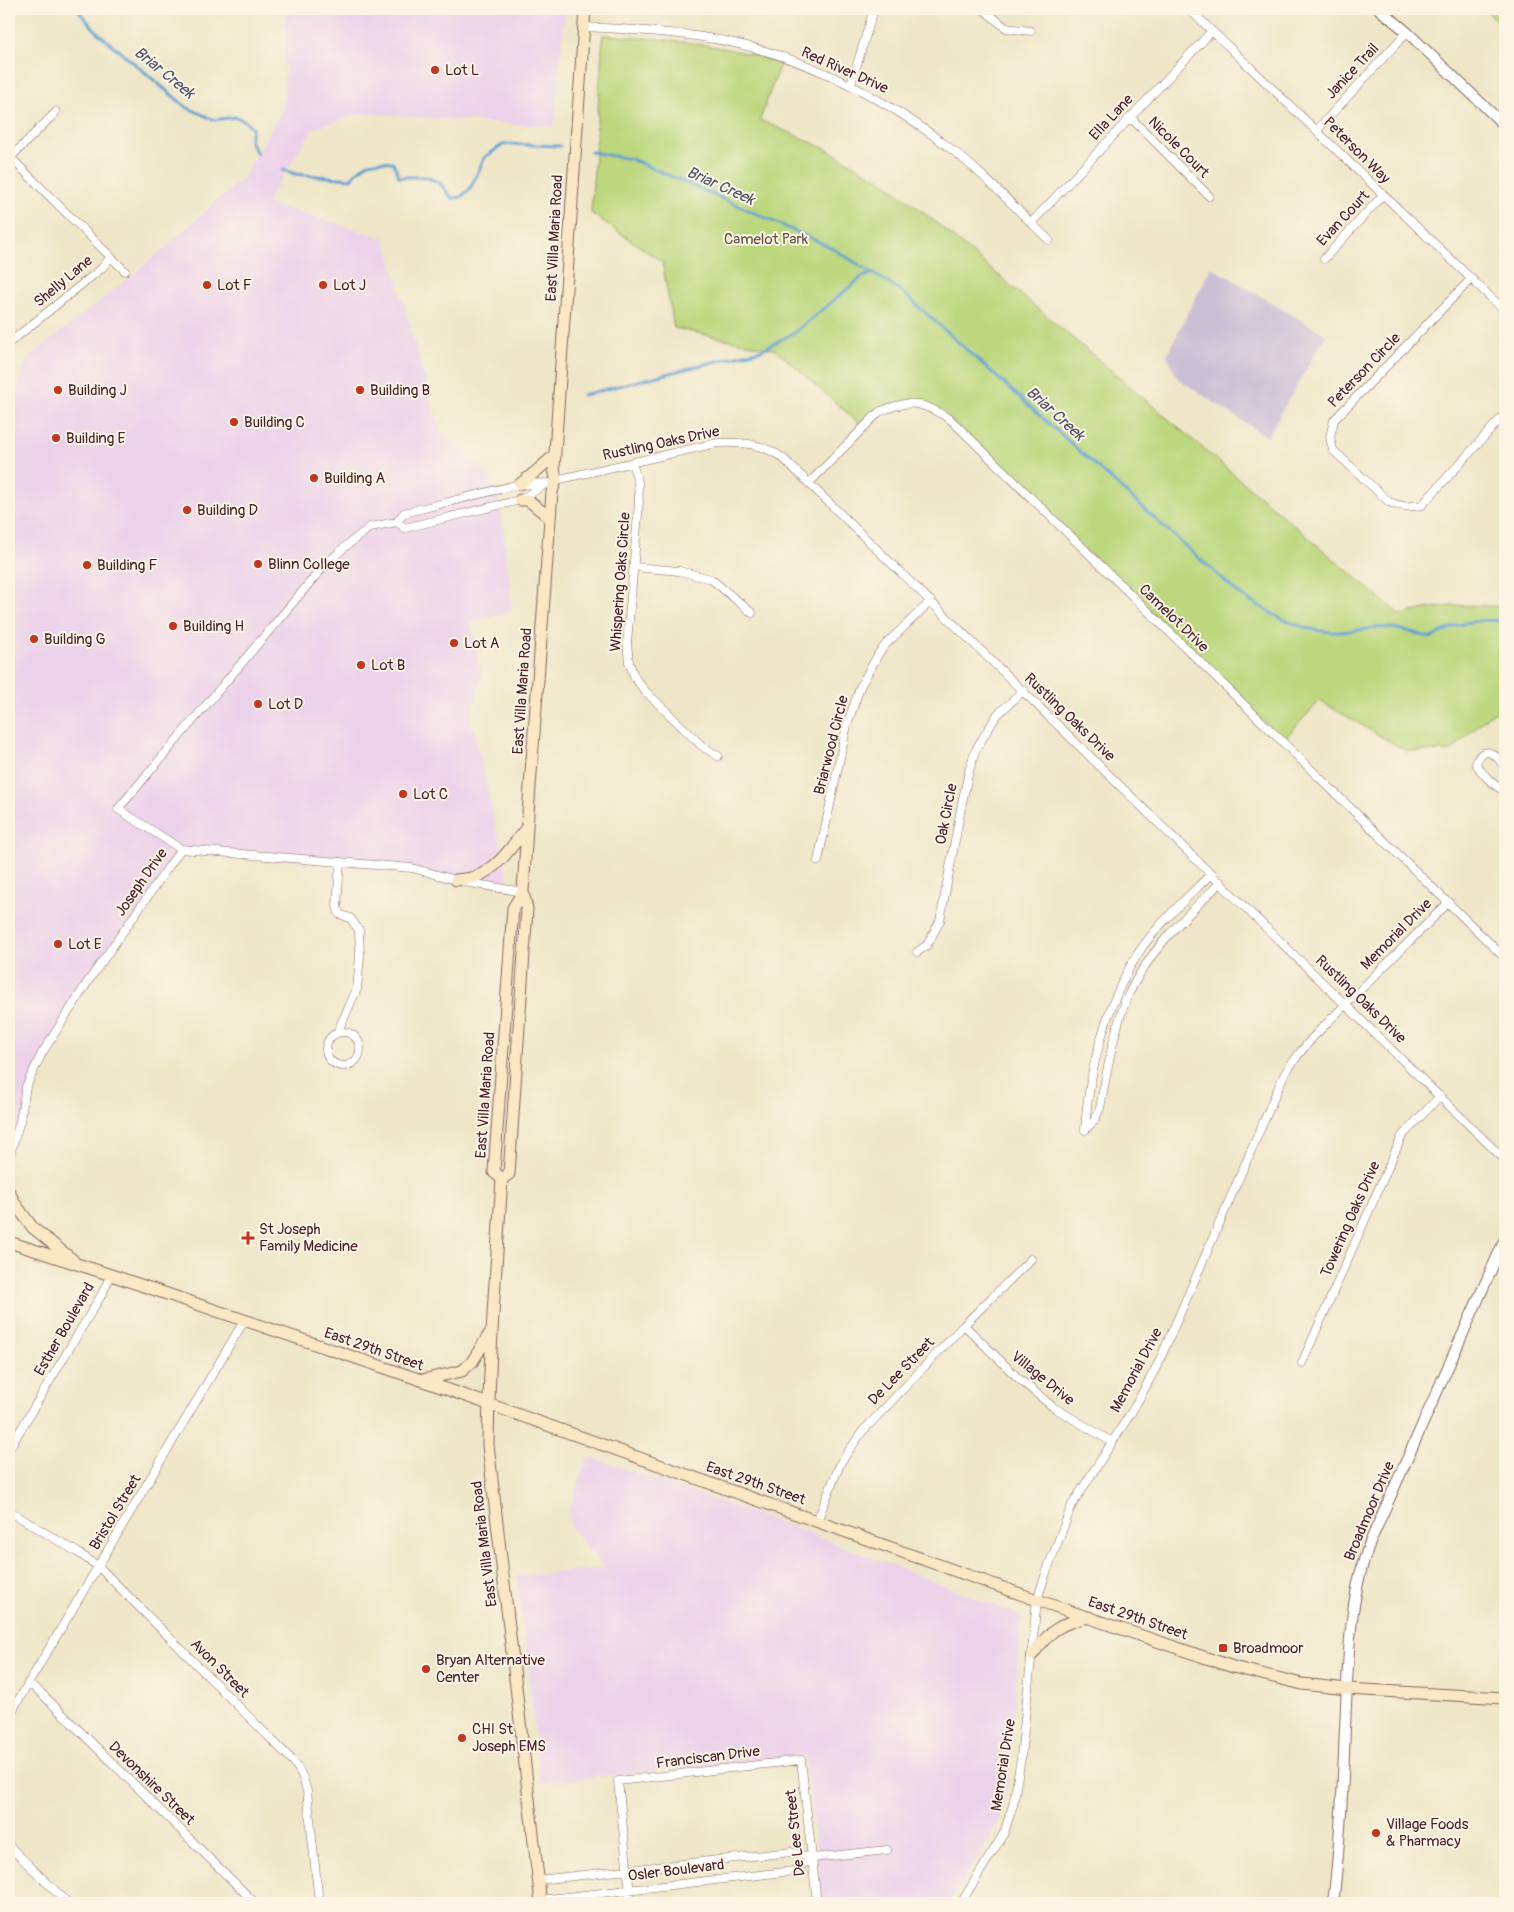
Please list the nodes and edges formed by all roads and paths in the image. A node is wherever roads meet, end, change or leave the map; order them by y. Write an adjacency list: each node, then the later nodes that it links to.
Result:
1 (585, 9): 6 (main road, East Villa Maria Road)
2 (874, 9): 10 (street)
3 (983, 9): 7 (street)
4 (1189, 9): 8 (street, Peterson Way)
5 (1379, 9): 9 (street)
6 (584, 27): 10 (street, Red River Drive); 27 (main road, East Villa Maria Road)
7 (1031, 31)
8 (1212, 31): 12 (street, Ella Lane); 14 (street, Peterson Way)
9 (1408, 32): 13 (street); 14 (street, Janice Trail)
10 (850, 84): 18 (street, Red River Drive)
11 (56, 112): 15 (street)
12 (1130, 118): 17 (street, Nicole Court); 18 (street, Ella Lane)
13 (1505, 126)
14 (1317, 130): 16 (street, Peterson Way)
15 (9, 158): 20 (street)
16 (1383, 195): 21 (street, Evan Court); 23 (street, Peterson Way)
17 (1209, 196)
18 (1030, 223): 19 (street, Red River Drive)
19 (1049, 240)
20 (110, 258): 22 (street); 25 (street, Shelly Lane)
21 (1324, 259)
22 (125, 271)
23 (1471, 278): 24 (street, Peterson Way); 26 (street, Peterson Circle)
24 (1505, 311)
25 (9, 343)
26 (1505, 414)
27 (555, 455): 29 (main road, East Villa Maria Road); 31 (main road)
28 (632, 463): 29 (street, Rustling Oaks Drive); 30 (street, Rustling Oaks Drive); 35 (street, Whispering Oaks Circle)
29 (552, 481): 31 (street); 32 (street); 33 (main road, East Villa Maria Road)
30 (809, 483): 36 (street, Rustling Oaks Drive); 50 (street, Camelot Drive)
31 (520, 484): 34 (street)
32 (520, 500): 33 (main road); 34 (street)
33 (550, 518): 42 (main road, East Villa Maria Road)
34 (397, 522): 43 (street)
35 (635, 567): 37 (street); 39 (street, Whispering Oaks Circle)
36 (930, 601): 38 (street, Rustling Oaks Drive); 44 (street, Briarwood Circle)
37 (752, 613)
38 (1024, 690): 46 (street, Rustling Oaks Drive); 51 (street, Oak Circle)
39 (718, 756)
40 (1505, 770): 41 (street)
41 (1505, 791)
42 (527, 828): 47 (main road); 49 (main road, East Villa Maria Road)
43 (181, 849): 45 (street, Joseph Drive); 58 (street, Joseph Drive)
44 (818, 861)
45 (340, 862): 47 (street, Joseph Drive); 56 (street)
46 (1212, 873): 48 (street, Rustling Oaks Drive); 54 (street)
47 (456, 880): 49 (street, Joseph Drive)
48 (1221, 882): 53 (street, Rustling Oaks Drive); 55 (street)
49 (523, 892): 68 (main road, East Villa Maria Road)
50 (1448, 902): 52 (street, Camelot Drive); 53 (street, Memorial Drive)
51 (917, 952)
52 (1505, 958)
53 (1346, 1003): 57 (street, Rustling Oaks Drive); 72 (street, Memorial Drive)
54 (1110, 1014): 55 (street); 55 (street)
55 (1121, 1018)
56 (337, 1033): 56 (street)
57 (1440, 1096): 59 (street, Rustling Oaks Drive); 69 (street, Towering Oaks Drive)
58 (9, 1158)
59 (1505, 1160)
60 (9, 1192): 64 (main road)
61 (1505, 1239): 81 (street, Broadmoor Drive)
62 (9, 1242): 64 (main road, East 29th Street)
63 (1031, 1260): 67 (street, De Lee Street)
64 (78, 1264): 65 (main road, East 29th Street)
65 (111, 1274): 66 (main road, East 29th Street); 73 (street, Esther Boulevard)
66 (244, 1321): 70 (main road, East 29th Street); 76 (street, Bristol Street)
67 (964, 1325): 72 (street, Village Drive); 75 (street, De Lee Street)
68 (491, 1331): 70 (main road); 71 (main road, East Villa Maria Road)
69 (1302, 1364)
70 (421, 1380): 71 (main road, East 29th Street)
71 (488, 1405): 75 (main road, East 29th Street); 89 (main road, East Villa Maria Road)
72 (1112, 1442): 77 (street, Memorial Drive)
73 (9, 1449)
74 (9, 1511): 76 (street, Avon Street)
75 (817, 1521): 77 (main road, East 29th Street)
76 (98, 1568): 80 (street, Bristol Street); 94 (street, Avon Street)
77 (1037, 1600): 78 (main road, East 29th Street); 79 (street, Memorial Drive)
78 (1089, 1617): 79 (main road); 81 (main road, East 29th Street)
79 (1032, 1655): 97 (street, Memorial Drive)
80 (28, 1683): 83 (street, Bristol Street); 93 (street, Devonshire Street)
81 (1347, 1689): 82 (main road, East 29th Street); 98 (street, Broadmoor Drive)
82 (1505, 1698)
83 (9, 1716)
84 (801, 1760): 87 (street, De Lee Street); 88 (street, Franciscan Drive)
85 (9, 1846): 92 (street)
86 (887, 1850): 87 (street, Osler Boulevard)
87 (812, 1858): 88 (street, Osler Boulevard); 90 (street, Osler Boulevard); 96 (street, De Lee Street)
88 (627, 1870): 89 (street, Osler Boulevard); 90 (street)
89 (538, 1880): 91 (main road, East Villa Maria Road)
90 (630, 1890): 91 (street, Osler Boulevard); 95 (street)
91 (540, 1901)
92 (68, 1903)
93 (255, 1903)
94 (320, 1903)
95 (631, 1903)
96 (817, 1903)
97 (961, 1903)
98 (1333, 1903)

